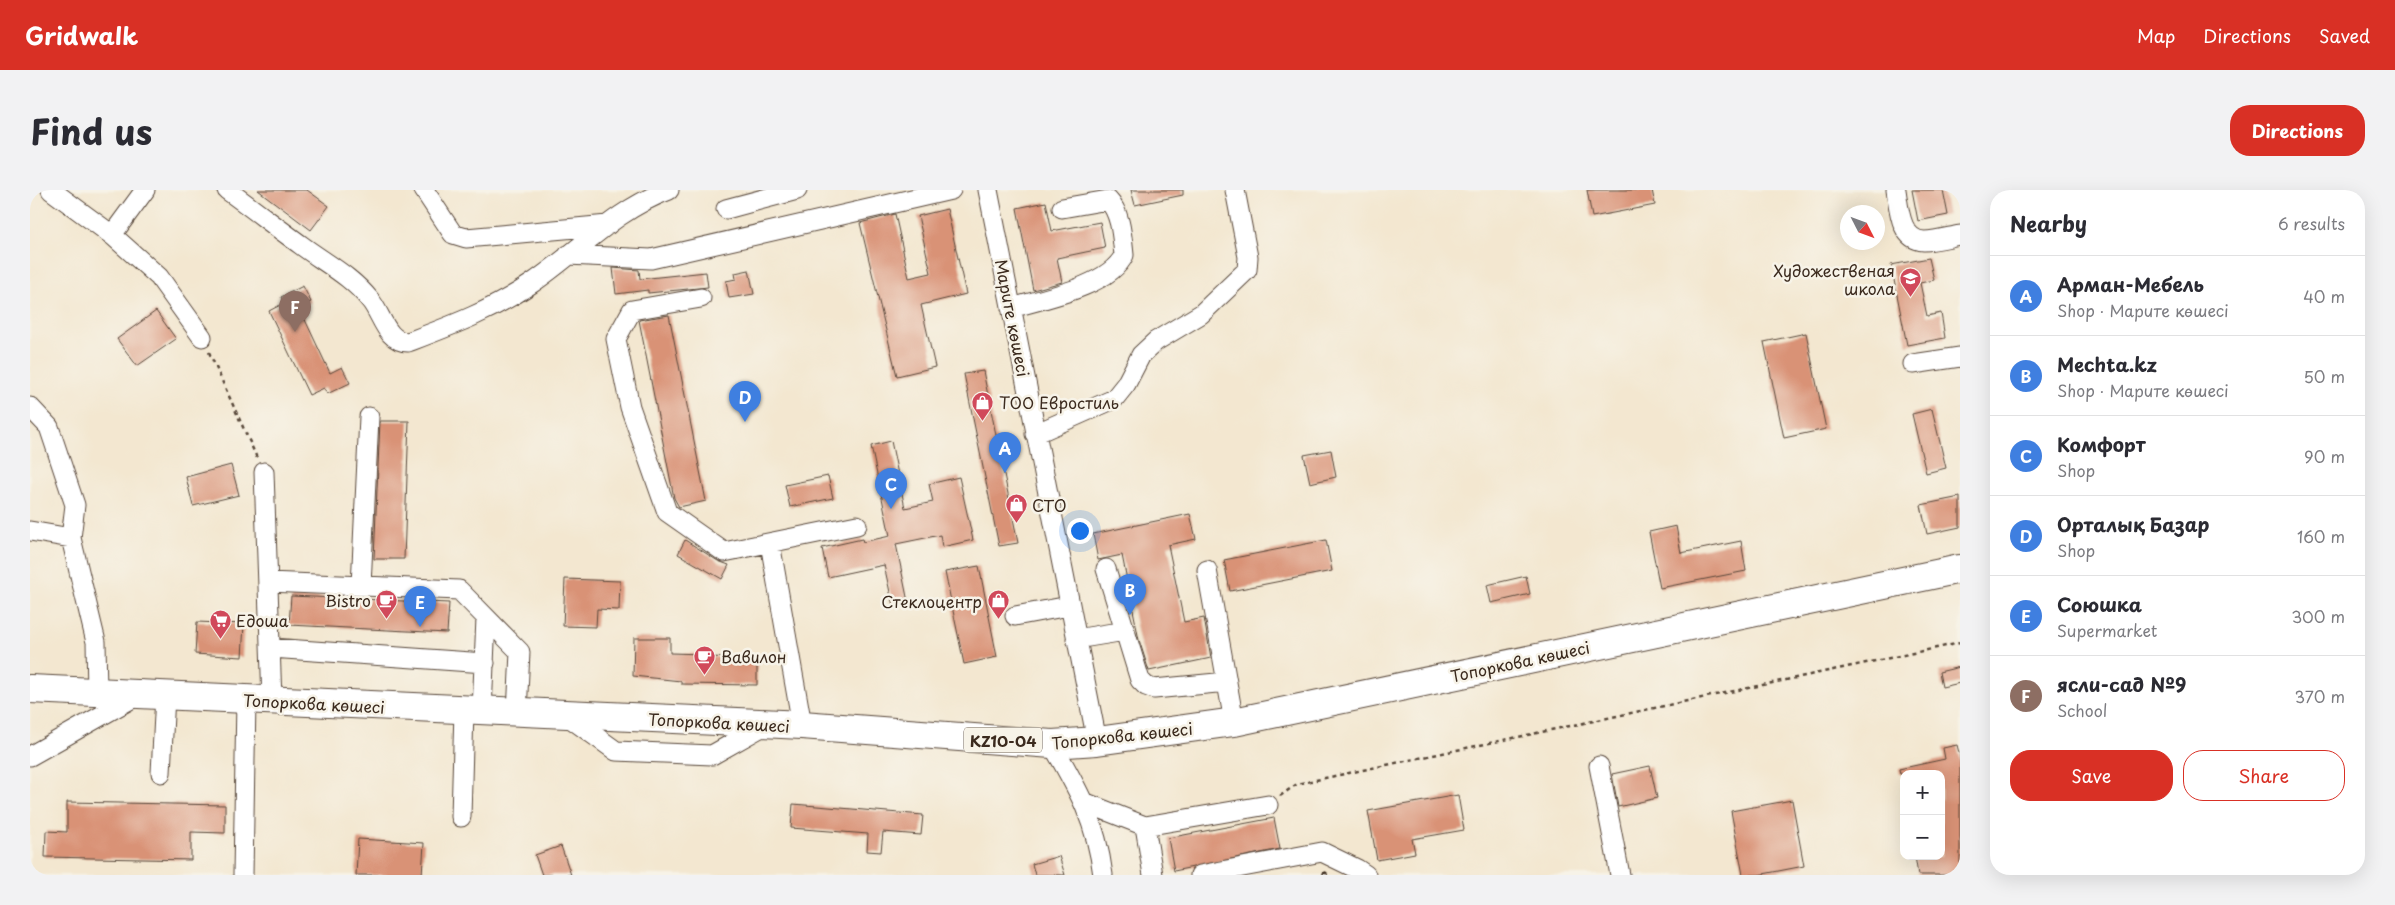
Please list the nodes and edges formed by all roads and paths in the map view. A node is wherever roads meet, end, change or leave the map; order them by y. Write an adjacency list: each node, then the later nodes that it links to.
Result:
1 (52, 190): 14 (street)
2 (145, 190): 14 (street)
3 (227, 190): 16 (street)
4 (424, 190): 13 (street)
5 (668, 190): 13 (street)
6 (797, 190): 12 (street)
7 (951, 190): 16 (street)
8 (988, 190): 18 (street, Марите көшесі)
9 (1235, 190): 24 (street)
10 (1896, 190): 15 (street)
11 (1062, 208): 18 (street)
12 (726, 209)
13 (608, 225): 16 (street)
14 (112, 235): 19 (street)
15 (1960, 235)
16 (568, 255)
17 (701, 298): 29 (street)
18 (1011, 308): 24 (street, Марите көшесі)
19 (202, 337): 25 (path)
20 (1960, 357): 21 (street)
21 (1913, 364)
22 (30, 407): 28 (street)
23 (369, 417): 34 (street)
24 (1036, 434): 35 (street, Марите көшесі)
25 (264, 472): 33 (street)
26 (857, 526): 29 (street)
27 (30, 530): 28 (street)
28 (71, 538): 45 (street)
29 (770, 543): 51 (street)
30 (1106, 569): 38 (street)
31 (1960, 569): 50 (highway, Топоркова көшесі / KZ10-04)
32 (1207, 570): 43 (street)
33 (268, 582): 34 (street); 41 (street)
34 (361, 586): 37 (street)
35 (1069, 606): 36 (street); 39 (street, Марите көшесі)
36 (1015, 616)
37 (486, 618): 42 (street); 49 (street)
38 (1125, 631): 39 (street); 43 (street)
39 (1076, 639): 52 (street, Марите көшесі)
40 (1960, 643): 58 (path)
41 (270, 648): 42 (street); 47 (street)
42 (485, 664): 48 (street)
43 (1227, 682): 50 (street)
44 (30, 690): 45 (highway, Топоркова көшесі / KZ10-04)
45 (97, 692): 46 (highway, Топоркова көшесі / KZ10-04)
46 (153, 694): 47 (highway, Топоркова көшесі / KZ10-04); 54 (street); 56 (street)
47 (259, 701): 48 (highway, Топоркова көшесі / KZ10-04); 61 (street)
48 (473, 710): 49 (highway, Топоркова көшесі / KZ10-04); 59 (street)
49 (517, 713): 51 (highway, Топоркова көшесі / KZ10-04)
50 (1234, 722): 52 (highway, Топоркова көшесі / KZ10-04)
51 (802, 725): 53 (highway, Топоркова көшесі / KZ10-04)
52 (1097, 741): 53 (highway, Топоркова көшесі / KZ10-04)
53 (1052, 744): 57 (street)
54 (30, 756)
55 (1600, 766): 66 (street)
56 (161, 774)
57 (1084, 802): 60 (street); 62 (street)
58 (1268, 805): 60 (street)
59 (461, 817)
60 (1144, 826): 63 (street)
61 (242, 875)
62 (1103, 875)
63 (1153, 875)
64 (1200, 875): 65 (street)
65 (1366, 875)
66 (1620, 875)

